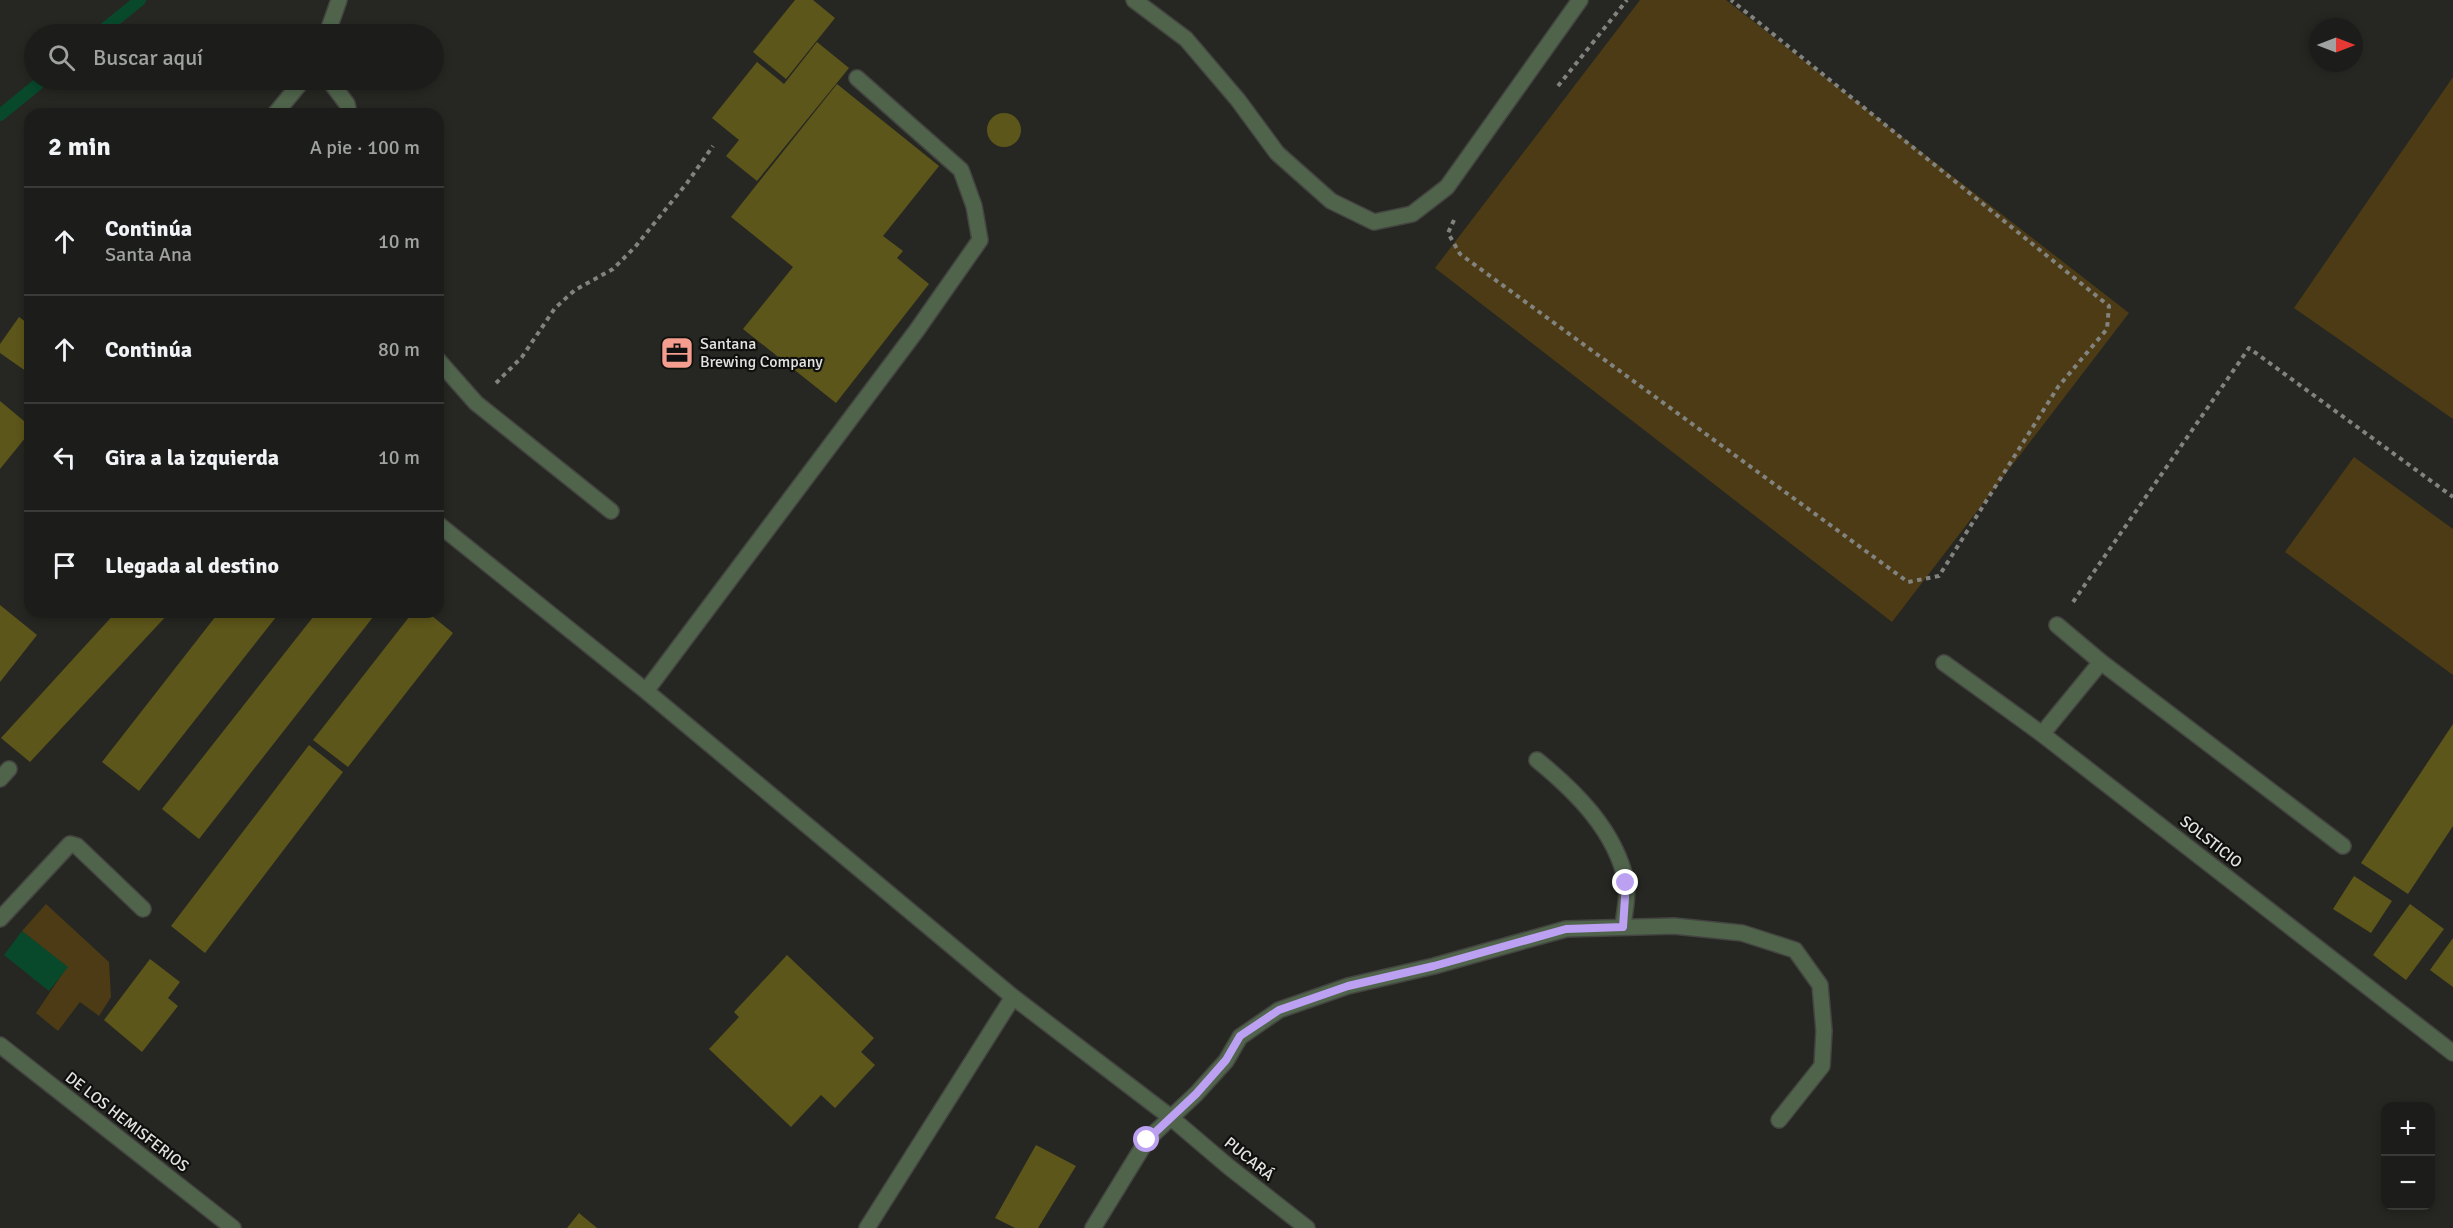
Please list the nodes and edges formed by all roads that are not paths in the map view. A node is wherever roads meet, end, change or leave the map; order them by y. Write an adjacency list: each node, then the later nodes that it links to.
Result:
1 (339, 0): 4 (street)
2 (1134, 0): 3 (street)
3 (1580, 0)
4 (331, 24)
5 (857, 78): 16 (street)
6 (295, 90): 8 (street)
7 (336, 90): 9 (street)
8 (280, 108)
9 (348, 108)
10 (444, 367): 11 (street)
11 (611, 511)
12 (444, 529): 16 (street, PUCARÁ)
13 (2057, 625): 14 (street)
14 (2101, 662): 17 (street); 19 (street)
15 (1944, 663): 17 (street, SOLSTICIO)
16 (646, 691): 23 (street, PUCARÁ)
17 (2042, 734): 25 (street, SOLSTICIO)
18 (1537, 760): 22 (street)
19 (2343, 846)
20 (143, 909): 21 (street)
21 (0, 919)
22 (1623, 927): 26 (street); 27 (street)
23 (1013, 997): 26 (street, PUCARÁ); 29 (street)
24 (0, 1045): 28 (street, DE LOS HEMISFERIOS)
25 (2453, 1053)
26 (1169, 1116): 30 (street); 31 (street, PUCARÁ)
27 (1779, 1120)
28 (233, 1228)
29 (867, 1228)
30 (1093, 1228)
31 (1307, 1228)

